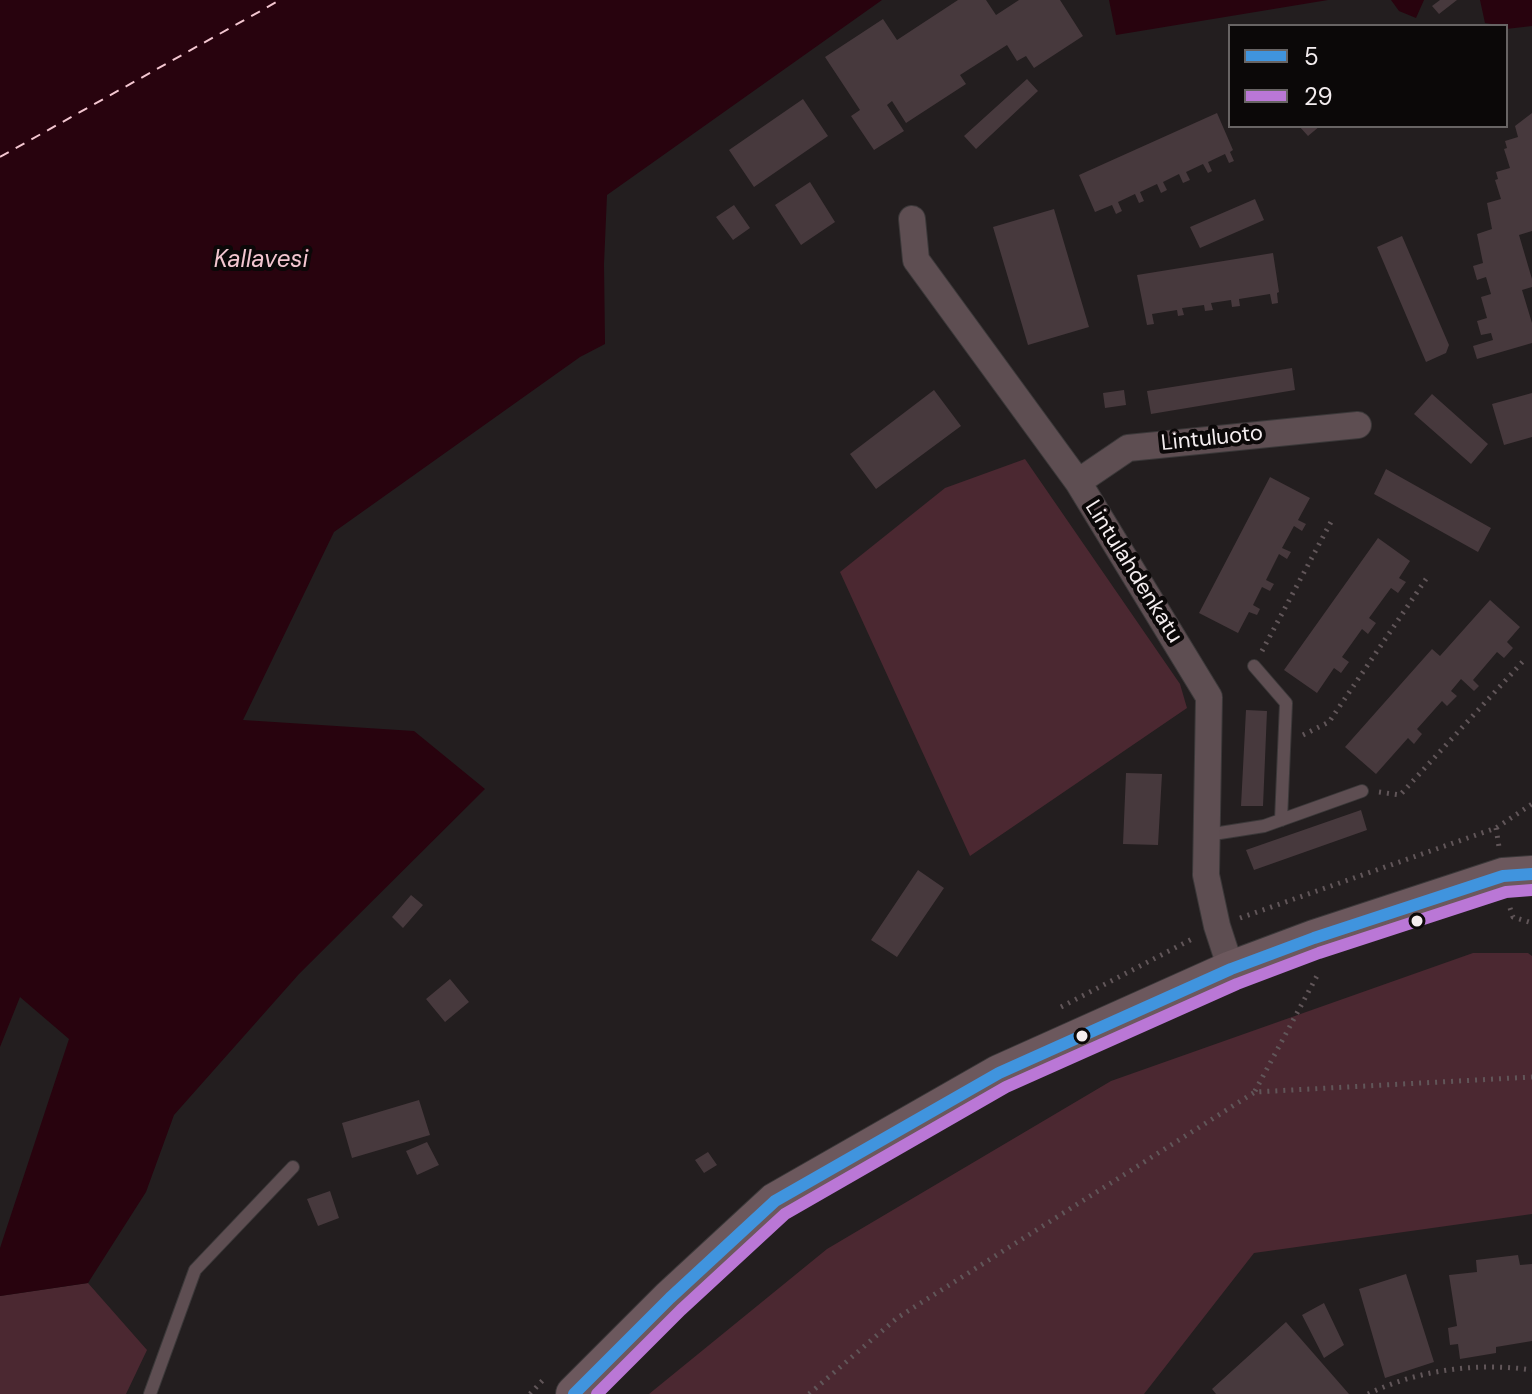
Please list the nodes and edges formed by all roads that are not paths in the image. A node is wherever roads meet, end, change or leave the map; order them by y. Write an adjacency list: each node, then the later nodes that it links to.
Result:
1 (912, 219): 3 (street, Lintulahdenkatu)
2 (1358, 425): 3 (street, Lintuluoto)
3 (1078, 482): 7 (street, Lintulahdenkatu)
4 (1254, 666): 6 (lane)
5 (1362, 791): 6 (lane)
6 (1281, 820): 7 (lane)
7 (1207, 835): 9 (street, Lintulahdenkatu)
8 (1532, 874): 9 (main road)
9 (1231, 969): 12 (main road)
10 (293, 1167): 11 (lane)
11 (150, 1394)
12 (574, 1394)

